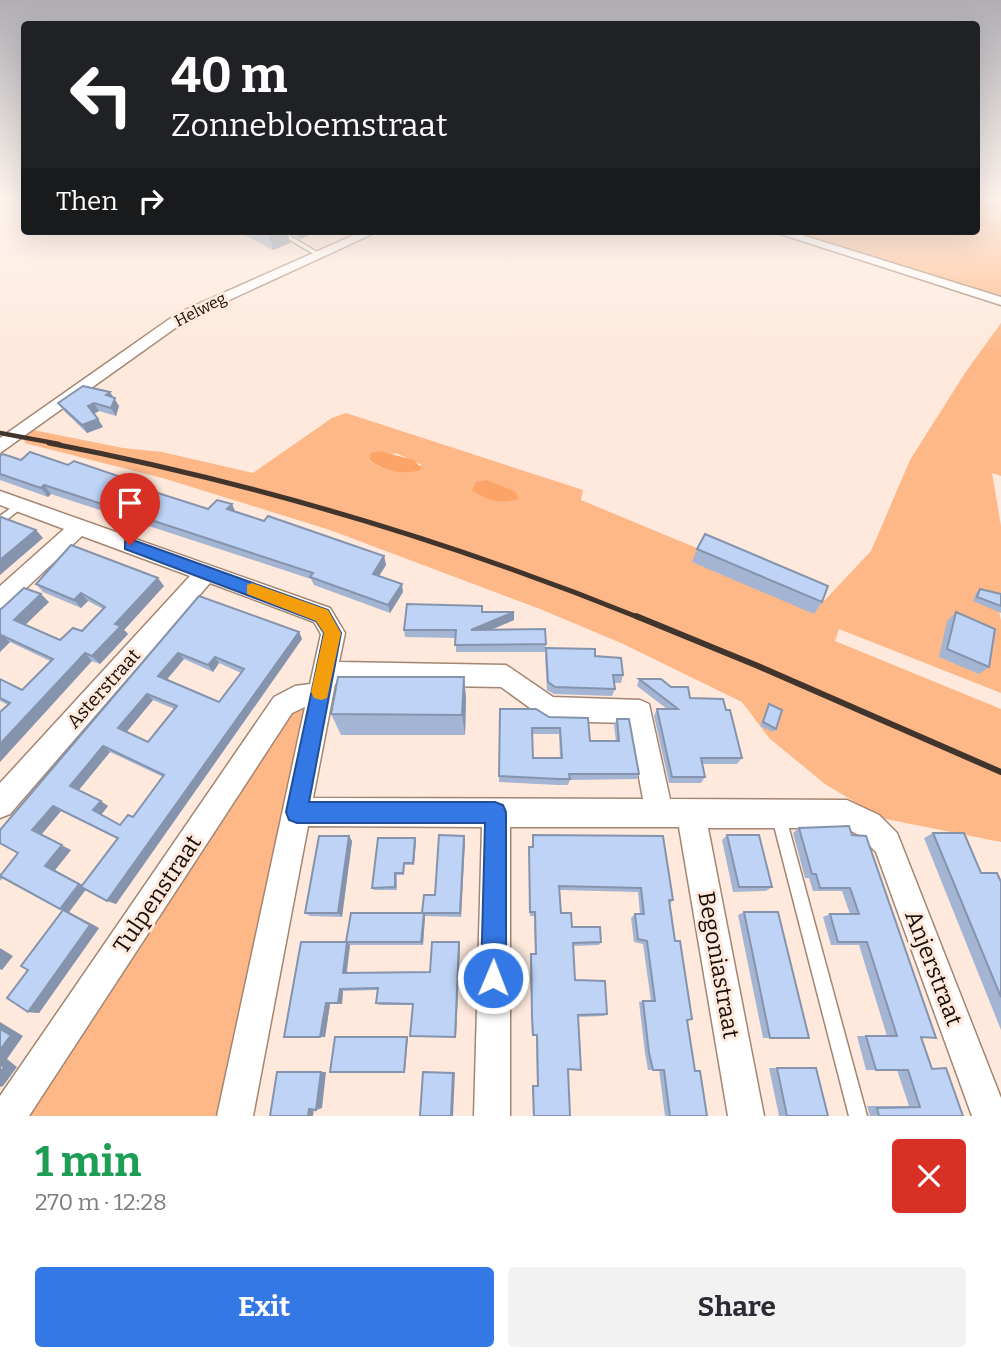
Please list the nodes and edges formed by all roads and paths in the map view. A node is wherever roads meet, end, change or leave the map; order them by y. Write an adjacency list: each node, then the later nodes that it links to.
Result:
1 (311, 251): 4 (lane)
2 (327, 251): 4 (street, Helweg)
3 (841, 251): 5 (street)
4 (319, 255): 6 (street, Helweg)
5 (1001, 301)
6 (0, 447)
7 (10, 501): 8 (lane); 9 (street)
8 (0, 522)
9 (80, 526): 10 (street); 11 (street)
10 (206, 573): 12 (street); 13 (street, Asterstraat)
11 (0, 599)
12 (322, 684): 14 (street); 16 (street, Tulpenstraat); 19 (street, Tulpenstraat)
13 (0, 804)
14 (297, 812): 15 (street); 20 (street)
15 (495, 812): 16 (street); 21 (street)
16 (659, 813): 17 (street)
17 (691, 814): 18 (street); 22 (street, Begoniastraat)
18 (778, 814): 23 (lane); 24 (street, Anjerstraat)
19 (8, 1116)
20 (234, 1116)
21 (492, 1116)
22 (746, 1116)
23 (858, 1116)
24 (990, 1116)

